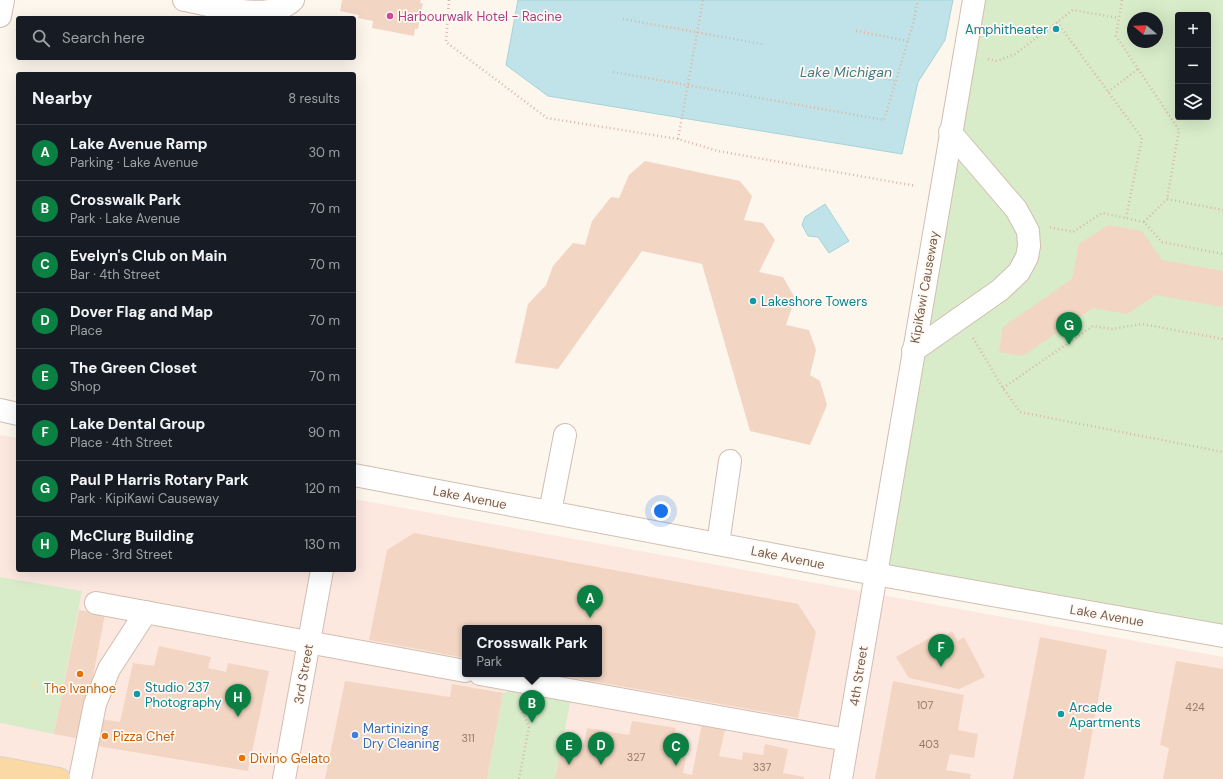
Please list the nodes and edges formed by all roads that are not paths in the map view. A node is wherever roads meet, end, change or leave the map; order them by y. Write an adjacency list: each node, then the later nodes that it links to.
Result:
1 (3, 0): 5 (street)
2 (184, 0): 3 (street)
3 (293, 0)
4 (974, 0): 6 (street, KipiKawi Causeway)
5 (0, 16)
6 (950, 132): 7 (street, KipiKawi Causeway); 7 (street)
7 (913, 351): 16 (street, KipiKawi Causeway)
8 (0, 410): 9 (street)
9 (16, 414)
10 (565, 435): 13 (street)
11 (730, 461): 14 (street)
12 (356, 475): 13 (street, Lake Avenue)
13 (550, 512): 14 (street, Lake Avenue)
14 (718, 544): 16 (street, Lake Avenue)
15 (322, 572): 20 (street, 3rd Street)
16 (875, 574): 19 (street, Lake Avenue); 23 (street, 4th Street)
17 (96, 603): 18 (street)
18 (146, 612): 20 (street); 26 (street)
19 (1223, 636)
20 (309, 642): 21 (street); 27 (street, 3rd Street)
21 (462, 670)
22 (495, 677): 23 (street)
23 (847, 740): 28 (street, 4th Street)
24 (0, 768): 25 (main road)
25 (59, 779)
26 (80, 779)
27 (284, 779)
28 (841, 779)

